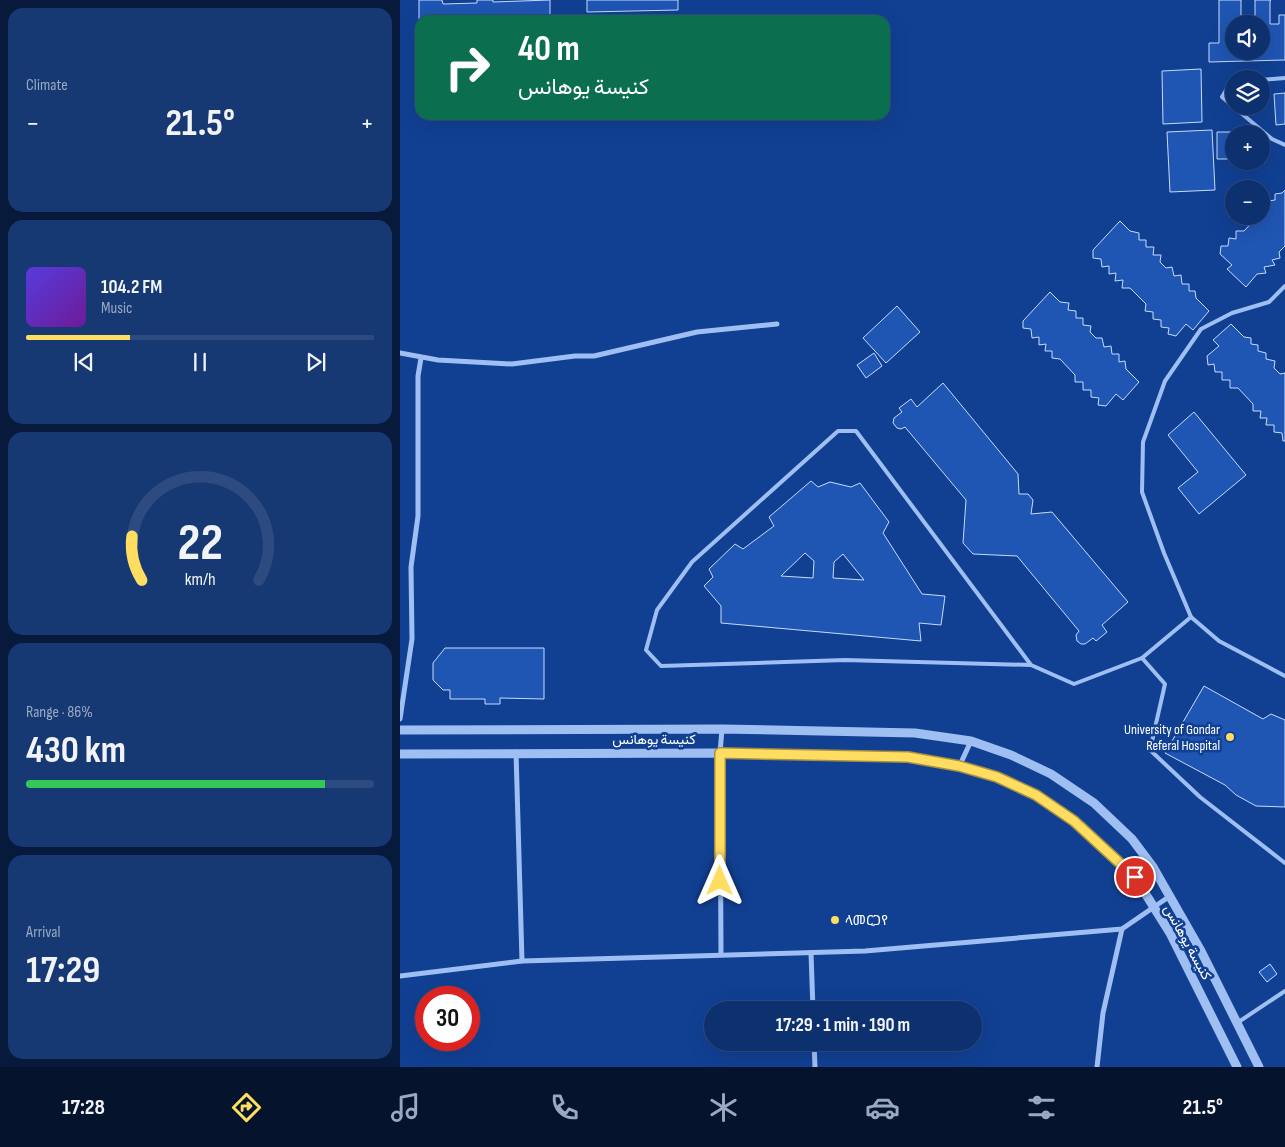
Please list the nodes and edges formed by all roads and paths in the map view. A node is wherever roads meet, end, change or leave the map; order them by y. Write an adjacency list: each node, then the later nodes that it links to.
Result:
1 (1285, 78): 2 (lane)
2 (1270, 79)
3 (1243, 115): 4 (lane)
4 (1285, 145)
5 (1285, 286): 9 (lane)
6 (777, 324): 8 (street)
7 (400, 354): 8 (street)
8 (421, 358): 13 (street)
9 (1191, 617): 10 (lane); 12 (lane)
10 (1142, 658): 11 (lane); 21 (lane)
11 (1031, 665): 11 (lane)
12 (1285, 676)
13 (400, 718)
14 (722, 729): 15 (street); 16 (street); 18 (street)
15 (400, 730)
16 (971, 741): 20 (street); 22 (street)
17 (516, 752): 18 (street, كنيسة يوهانس); 19 (street, كنيسة يوهانس); 27 (street)
18 (720, 753): 20 (street, كنيسة يوهانس); 25 (street)
19 (400, 754)
20 (959, 766): 23 (street, كنيسة يوهانس)
21 (1285, 863)
22 (1170, 896): 23 (street); 31 (street)
23 (1154, 908): 24 (street); 35 (street, كنيسة يوهانس)
24 (1122, 929): 26 (street); 34 (street)
25 (721, 954): 26 (street); 27 (street)
26 (811, 954): 30 (street)
27 (522, 961): 28 (street)
28 (400, 976)
29 (1285, 991): 31 (lane)
30 (813, 1001)
31 (1237, 1023): 36 (street)
32 (814, 1051): 33 (street)
33 (815, 1067)
34 (1097, 1067)
35 (1237, 1067)
36 (1259, 1067)

